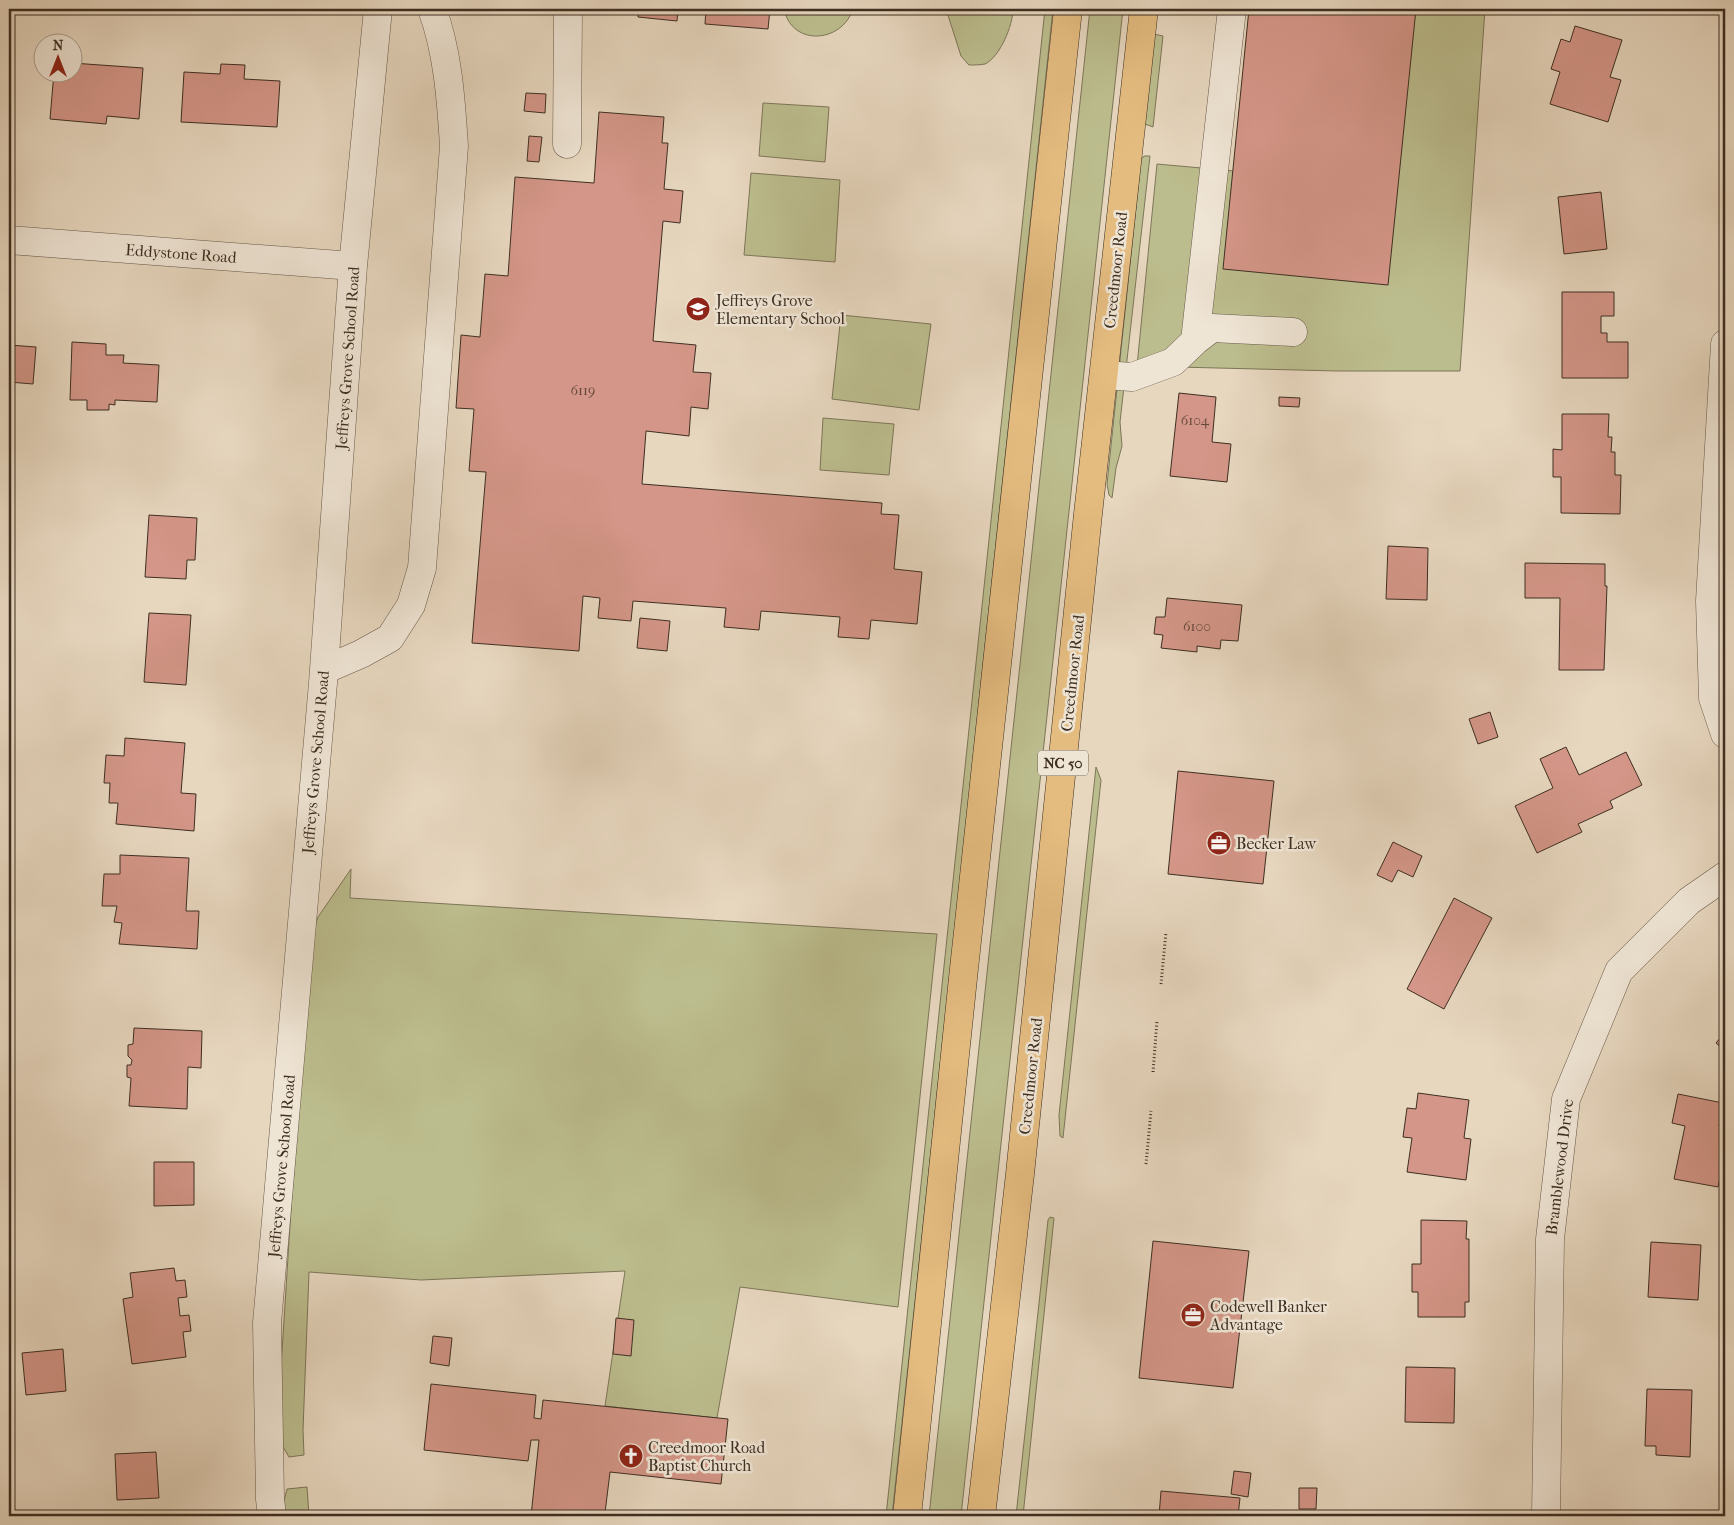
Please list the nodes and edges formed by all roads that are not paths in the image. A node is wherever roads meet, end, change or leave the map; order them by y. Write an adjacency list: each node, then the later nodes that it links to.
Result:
1 (378, 9): 9 (street, Jeffreys Grove School Road)
2 (432, 9): 14 (street)
3 (568, 9): 7 (street)
4 (1068, 9): 18 (main road)
5 (1144, 9): 13 (main road, Creedmoor Road / NC 50)
6 (1232, 9): 11 (street)
7 (567, 144)
8 (9, 240): 9 (street, Eddystone Road)
9 (353, 266): 14 (street, Jeffreys Grove School Road)
10 (1293, 332): 11 (street)
11 (1195, 341): 13 (street)
12 (1725, 344): 15 (street)
13 (1104, 375): 19 (main road, Creedmoor Road / NC 50)
14 (324, 670): 17 (street, Jeffreys Grove School Road)
15 (1725, 734)
16 (1725, 876): 20 (street, Bramblewood Drive)
17 (272, 1516)
18 (908, 1516)
19 (981, 1516)
20 (1546, 1516)

